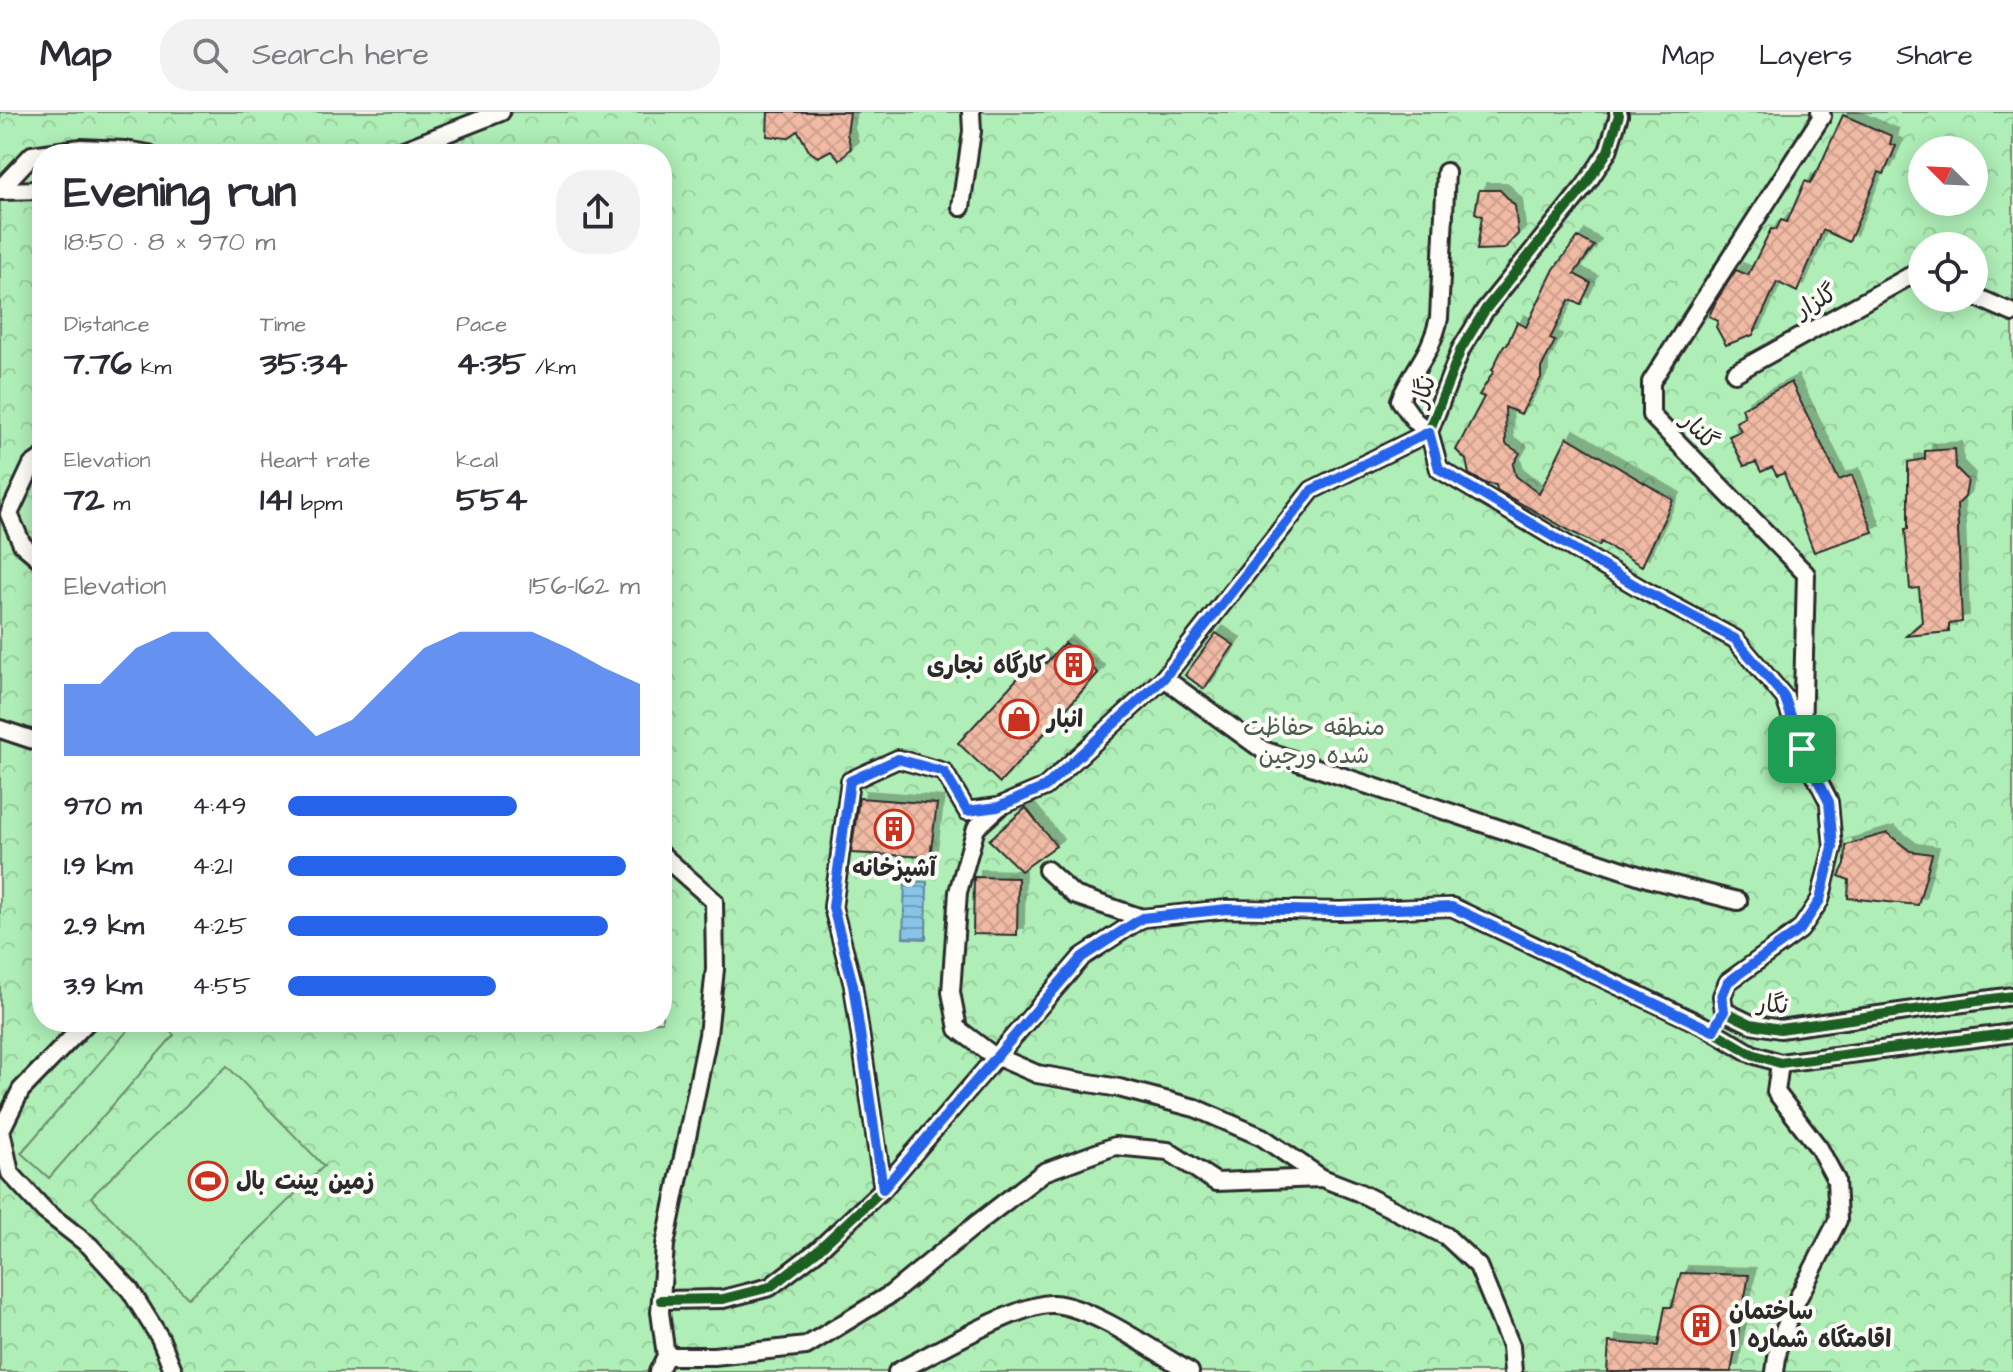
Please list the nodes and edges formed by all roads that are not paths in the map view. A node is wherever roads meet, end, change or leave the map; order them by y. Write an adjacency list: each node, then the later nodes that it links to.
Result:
1 (501, 112): 5 (street)
2 (971, 112): 10 (street)
3 (1618, 112): 15 (street, نگار)
4 (1820, 112): 21 (street, گلنار)
5 (419, 144)
6 (32, 155): 8 (street)
7 (1446, 172): 15 (street, نگار)
8 (0, 190): 9 (street)
9 (32, 190)
10 (961, 207)
11 (1908, 277): 14 (street, گلزار)
12 (1988, 302): 13 (street)
13 (2013, 313)
14 (1735, 373)
15 (1429, 432): 18 (street); 21 (street, نگار)
16 (32, 465): 17 (street)
17 (32, 552)
18 (1164, 678): 22 (street); 25 (street)
19 (0, 729): 20 (street)
20 (32, 740)
21 (1802, 749): 28 (street, نگار)
22 (998, 807): 33 (street, bridge); 34 (street)
23 (672, 864): 35 (street)
24 (1047, 870): 26 (street)
25 (1738, 901)
26 (1142, 918): 29 (street); 34 (street)
27 (2013, 996): 28 (street, نگار)
28 (1724, 1011): 29 (street)
29 (1713, 1031): 32 (street)
30 (77, 1032): 37 (street)
31 (2013, 1033): 32 (street)
32 (1780, 1063): 42 (street)
33 (1322, 1178): 36 (street); 41 (street)
34 (883, 1189): 35 (street)
35 (661, 1300): 36 (street)
36 (666, 1356): 38 (street)
37 (174, 1372)
38 (658, 1372)
39 (897, 1372): 40 (street)
40 (1190, 1372)
41 (1513, 1372)
42 (1775, 1372)

